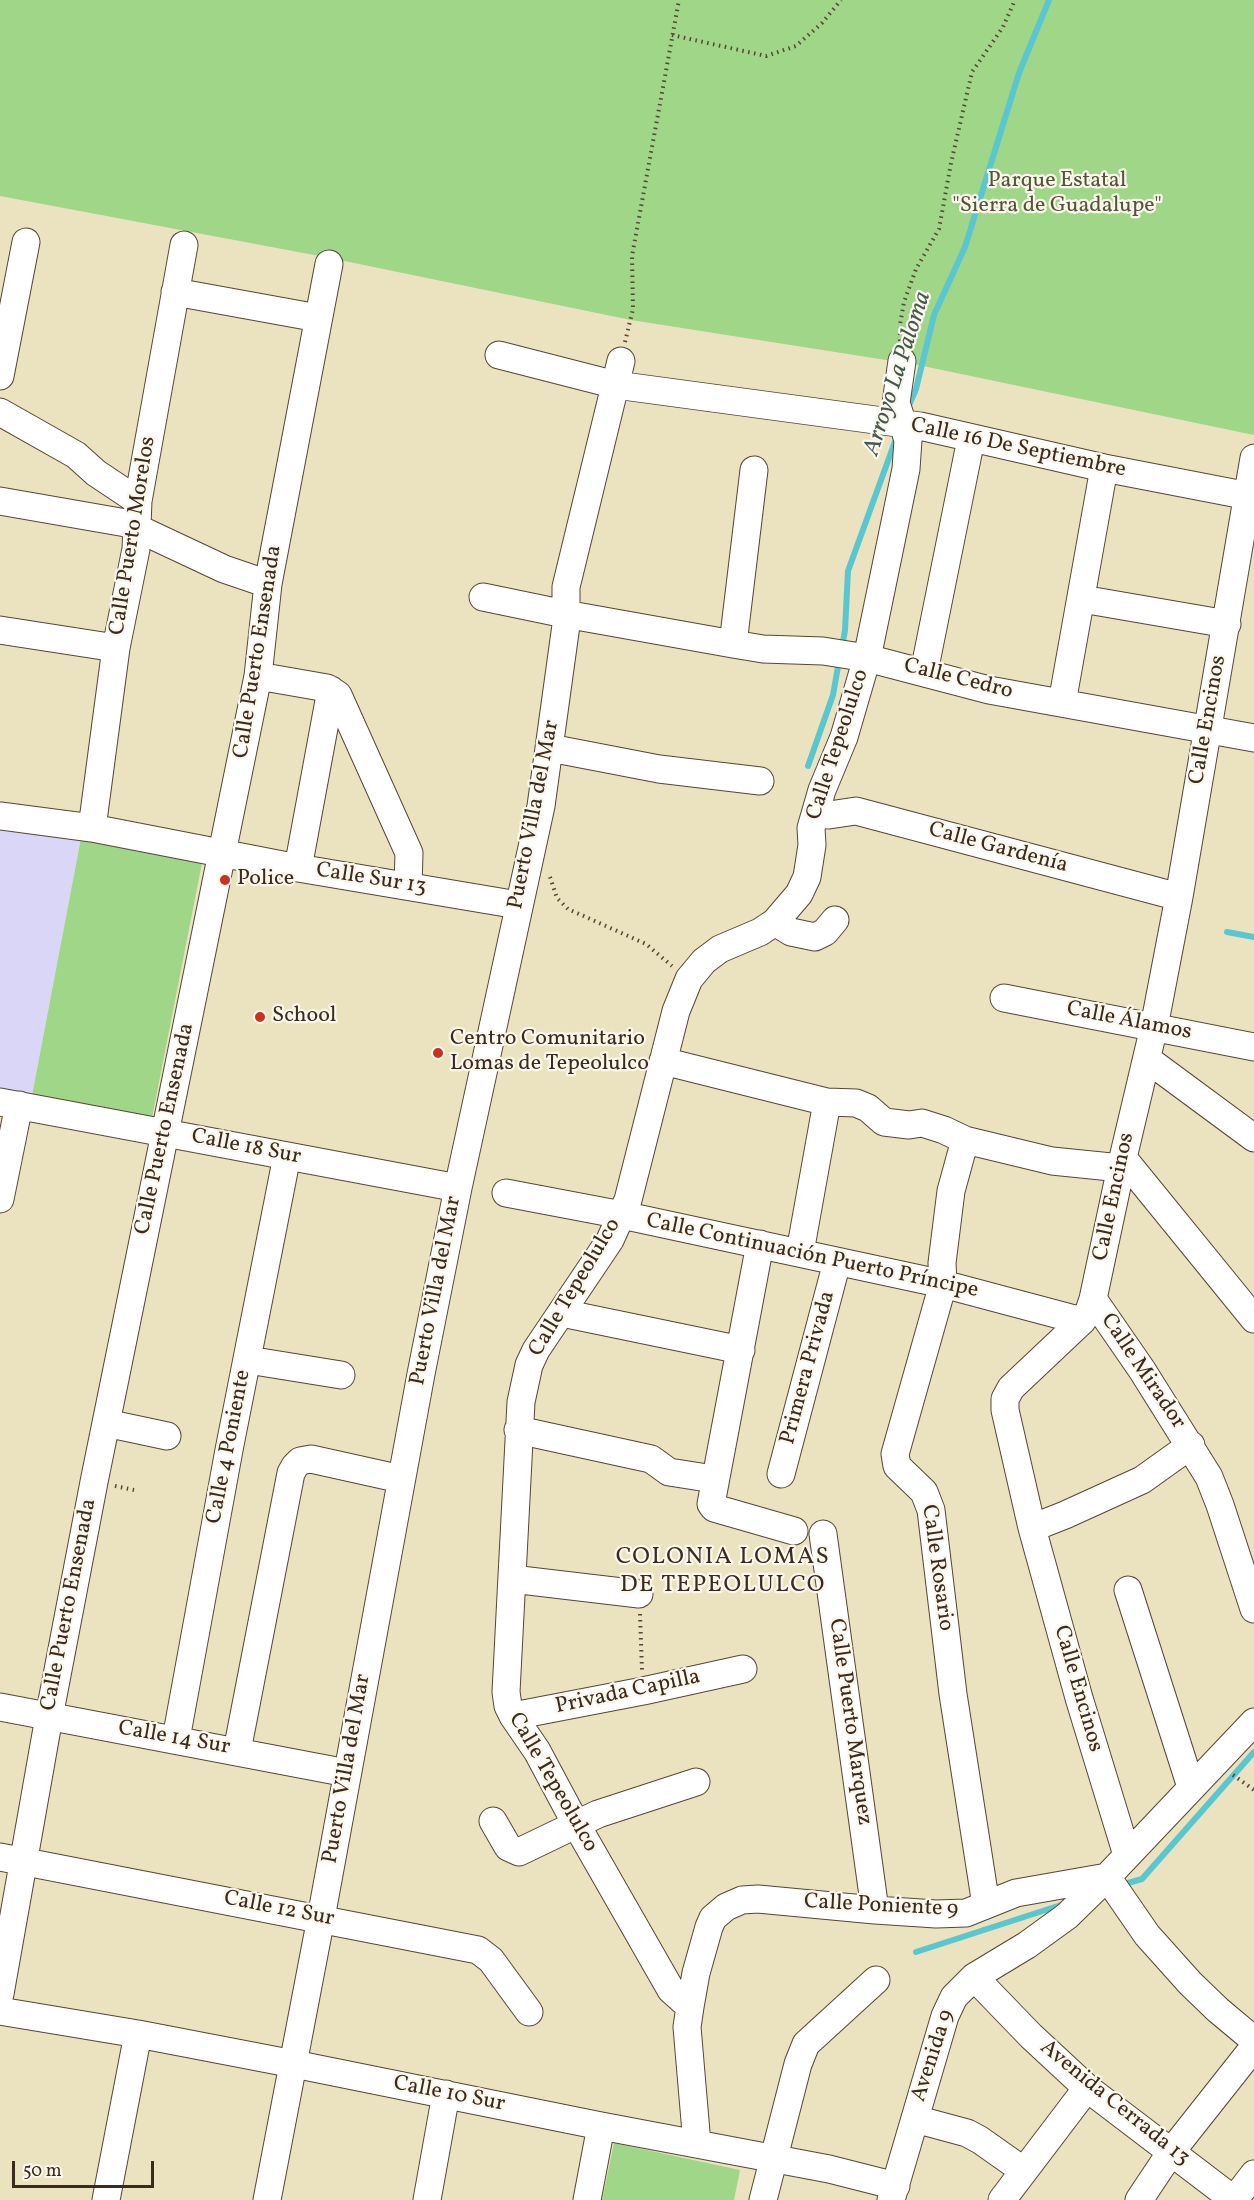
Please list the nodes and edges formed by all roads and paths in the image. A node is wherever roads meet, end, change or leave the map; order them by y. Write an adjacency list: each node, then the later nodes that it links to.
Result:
1 (679, 0): 4 (path)
2 (841, 0): 4 (path)
3 (1015, 0): 11 (path)
4 (672, 35): 13 (path)
5 (26, 242): 12 (street)
6 (184, 244): 8 (street, Calle Puerto Morelos)
7 (329, 264): 9 (street, Calle Puerto Ensenada)
8 (176, 292): 9 (street); 22 (street, Calle Puerto Morelos)
9 (318, 318): 23 (street, Calle Puerto Ensenada)
10 (499, 355): 13 (street, Calle 16 De Septiembre)
11 (902, 361): 15 (street, Calle Tepeolulco)
12 (1, 369)
13 (619, 373): 15 (street, Calle 16 De Septiembre); 26 (street, Puerto Villa del Mar)
14 (0, 412): 22 (street)
15 (903, 424): 16 (street, Calle 16 De Septiembre); 31 (street, Calle Tepeolulco)
16 (971, 439): 18 (street, Calle 16 De Septiembre); 32 (street)
17 (1254, 458): 20 (street, Calle Encinos)
18 (1104, 468): 20 (street, Calle 16 De Septiembre); 25 (street)
19 (754, 470): 29 (street)
20 (1251, 497): 27 (street, Calle Encinos)
21 (0, 501): 22 (street)
22 (137, 514): 23 (street); 30 (street, Calle Puerto Morelos)
23 (268, 584): 33 (street, Calle Puerto Ensenada)
24 (483, 597): 26 (street, Calle Cedro)
25 (1082, 599): 27 (street); 35 (street)
26 (565, 614): 29 (street, Calle Cedro); 38 (street, Puerto Villa del Mar)
27 (1227, 624): 36 (street, Calle Encinos)
28 (0, 630): 30 (street)
29 (733, 644): 31 (street, Calle Cedro)
30 (116, 648): 42 (street, Calle Puerto Morelos)
31 (867, 658): 32 (street, Calle Cedro); 40 (street, Calle Tepeolulco)
32 (924, 672): 35 (street, Calle Cedro)
33 (258, 676): 34 (street); 43 (street, Calle Puerto Ensenada)
34 (331, 690): 45 (street); 46 (street)
35 (1062, 702): 36 (street, Calle Cedro)
36 (1207, 730): 37 (street, Calle Cedro); 47 (street, Calle Encinos)
37 (1254, 738)
38 (550, 748): 39 (street); 44 (street, Puerto Villa del Mar)
39 (760, 781)
40 (816, 811): 47 (street, Calle Gardenía); 50 (street, Calle Tepeolulco)
41 (0, 816): 42 (street, Calle Sur 13)
42 (92, 828): 43 (street, Calle Sur 13)
43 (224, 853): 45 (street, Calle Sur 13); 59 (street, Calle Puerto Ensenada)
44 (531, 857): 48 (street, Puerto Villa del Mar); 51 (path)
45 (298, 868): 46 (street, Calle Sur 13)
46 (408, 886): 48 (street, Calle Sur 13)
47 (1179, 897): 53 (street, Calle Encinos)
48 (518, 905): 64 (street, Puerto Villa del Mar)
49 (835, 920): 50 (street)
50 (775, 922): 51 (street, Calle Tepeolulco)
51 (689, 978): 56 (street, Calle Tepeolulco)
52 (1004, 998): 53 (street, Calle Álamos)
53 (1154, 1027): 54 (street, Calle Álamos); 55 (street, Calle Encinos)
54 (1254, 1047)
55 (1147, 1059): 60 (street); 63 (street, Calle Encinos)
56 (663, 1061): 57 (street); 67 (street, Calle Tepeolulco)
57 (827, 1102): 61 (street); 69 (street)
58 (10, 1103): 59 (street, Calle 18 Sur); 66 (street)
59 (165, 1133): 62 (street, Calle 18 Sur); 78 (street, Calle Puerto Ensenada)
60 (1254, 1137)
61 (965, 1140): 63 (street); 71 (street, Calle Rosario)
62 (287, 1156): 64 (street, Calle 18 Sur); 76 (street, Calle 4 Poniente)
63 (1122, 1163): 72 (street, Calle Encinos); 74 (street)
64 (458, 1188): 83 (street, Puerto Villa del Mar)
65 (506, 1193): 67 (street, Calle Continuación Puerto Príncipe)
66 (0, 1199)
67 (622, 1215): 68 (street, Calle Continuación Puerto Príncipe); 73 (street, Calle Tepeolulco)
68 (760, 1244): 69 (street, Calle Continuación Puerto Príncipe); 75 (street)
69 (800, 1252): 70 (street, Calle Continuación Puerto Príncipe)
70 (837, 1262): 71 (street, Calle Continuación Puerto Príncipe); 82 (street, Primera Privada)
71 (943, 1284): 72 (street, Calle Continuación Puerto Príncipe); 108 (street, Calle Rosario)
72 (1088, 1310): 81 (street, Calle Mirador); 85 (street, Calle Encinos)
73 (562, 1313): 75 (street); 79 (street, Calle Tepeolulco)
74 (1254, 1318)
75 (741, 1350): 84 (street)
76 (248, 1360): 77 (street); 98 (street, Calle 4 Poniente)
77 (341, 1375)
78 (106, 1423): 80 (street); 96 (street, Calle Puerto Ensenada)
79 (518, 1431): 84 (street); 88 (street, Calle Tepeolulco)
80 (167, 1436)
81 (1191, 1445): 85 (street, Calle Mirador); 91 (street, Calle Mirador)
82 (781, 1474)
83 (401, 1479): 99 (street); 100 (street, Puerto Villa del Mar)
84 (714, 1479): 86 (street)
85 (1032, 1528): 105 (street, Calle Encinos)
86 (794, 1531)
87 (823, 1534): 109 (street, Calle Puerto Marquez)
88 (512, 1579): 90 (street); 95 (street, Calle Tepeolulco)
89 (1128, 1590): 102 (street)
90 (639, 1594): 93 (path)
91 (1254, 1609)
92 (743, 1669): 93 (street, Privada Capilla)
93 (643, 1691): 95 (street, Privada Capilla)
94 (0, 1707): 96 (street, Calle 14 Sur)
95 (513, 1716): 104 (street, Calle Tepeolulco)
96 (49, 1717): 98 (street, Calle 14 Sur); 106 (street, Calle Puerto Ensenada)
97 (1254, 1722): 102 (street)
98 (176, 1739): 99 (street, Calle 14 Sur)
99 (237, 1751): 100 (street, Calle 14 Sur)
100 (347, 1773): 110 (street, Puerto Villa del Mar)
101 (696, 1782): 104 (street)
102 (1191, 1787): 105 (street)
103 (493, 1821): 104 (street)
104 (576, 1824): 114 (street, Calle Tepeolulco)
105 (1127, 1855): 107 (street)
106 (12, 1859): 110 (street, Calle 12 Sur); 113 (street, Calle Puerto Ensenada)
107 (1107, 1877): 108 (street, Calle Poniente 9); 111 (street, Avenida 9); 118 (street)
108 (986, 1905): 109 (street, Calle Poniente 9)
109 (874, 1910): 114 (street, Calle Poniente 9)
110 (321, 1918): 116 (street, Calle 12 Sur); 120 (street, Puerto Villa del Mar)
111 (974, 1977): 121 (street, Avenida Cerrada 13); 123 (street, Avenida 9)
112 (876, 1980): 127 (street)
113 (0, 1994)
114 (690, 2007): 125 (street)
115 (0, 2011): 117 (street, Calle 10 Sur)
116 (529, 2012)
117 (138, 2034): 120 (street, Calle 10 Sur); 131 (street)
118 (1254, 2040)
119 (1254, 2047): 126 (street)
120 (294, 2064): 122 (street, Calle 10 Sur); 132 (street, Puerto Villa del Mar)
121 (1087, 2088): 126 (street, Avenida Cerrada 13); 128 (street)
122 (446, 2094): 124 (street, Calle 10 Sur); 133 (street)
123 (915, 2119): 128 (street); 130 (street, Avenida 9)
124 (601, 2126): 125 (street, Calle 10 Sur); 134 (street)
125 (697, 2144): 127 (street, Calle 10 Sur)
126 (1171, 2152): 137 (street); 138 (street, Avenida Cerrada 13)
127 (773, 2158): 130 (street, Calle 10 Sur); 135 (street)
128 (1024, 2171): 136 (street)
129 (1254, 2174): 138 (street)
130 (894, 2193)
131 (106, 2200)
132 (267, 2200)
133 (427, 2200)
134 (587, 2200)
135 (763, 2200)
136 (1002, 2200)
137 (1139, 2200)
138 (1234, 2200)

